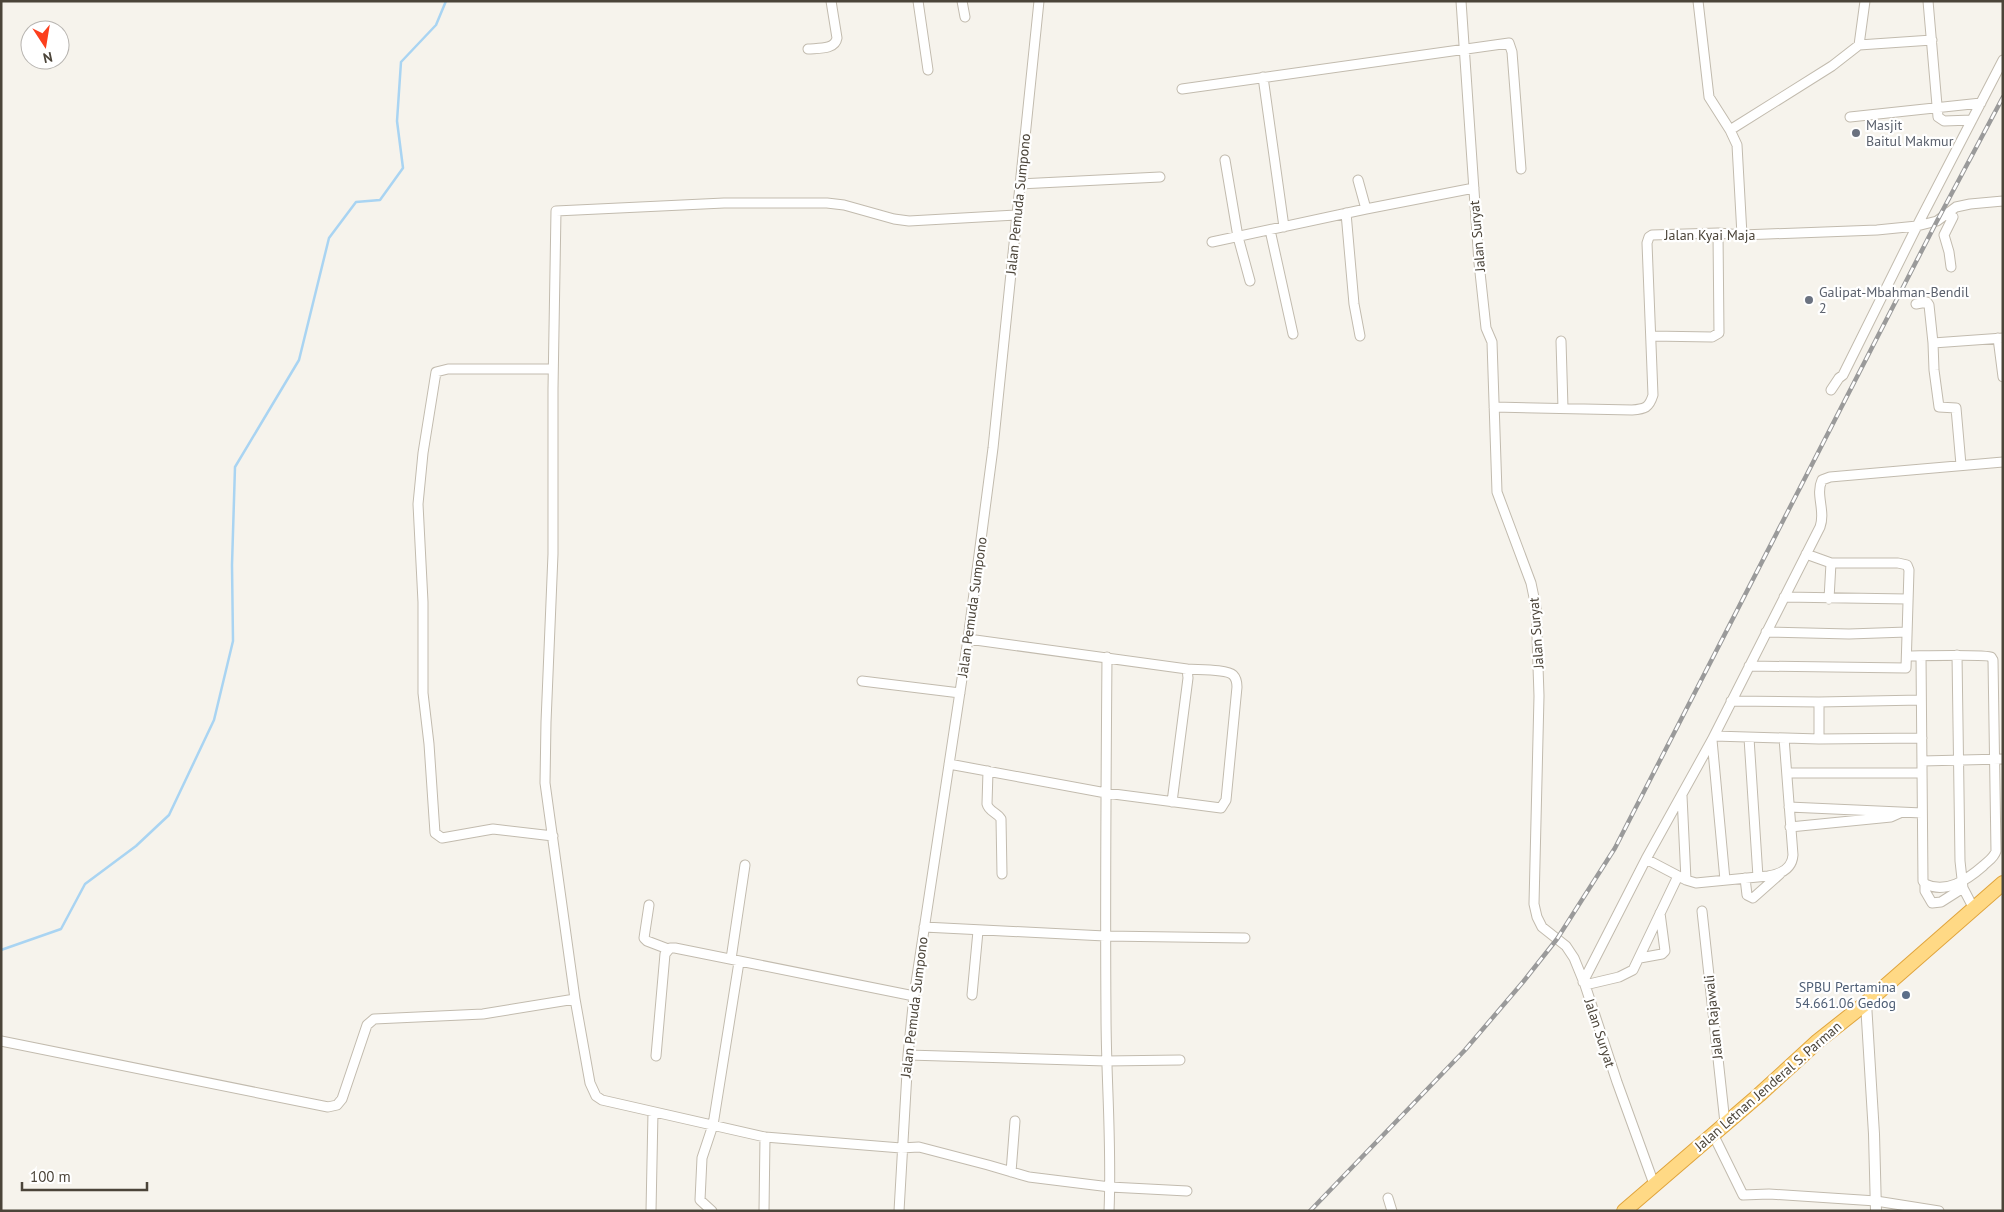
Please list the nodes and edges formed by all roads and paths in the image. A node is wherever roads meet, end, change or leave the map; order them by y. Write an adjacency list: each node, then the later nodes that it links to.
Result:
1 (831, 1): 12 (street)
2 (918, 1): 15 (street)
3 (962, 1): 9 (street)
4 (1039, 1): 27 (street, Jalan Pemuda Sumpono)
5 (1461, 1): 13 (street, Jalan Suryat)
6 (1698, 1): 22 (street)
7 (1865, 1): 11 (street)
8 (1928, 1): 10 (street)
9 (965, 17)
10 (1932, 40): 11 (street); 19 (street)
11 (1858, 45): 22 (street)
12 (808, 49)
13 (1463, 49): 16 (street); 24 (street); 28 (street, Jalan Suryat)
14 (2003, 60): 18 (street)
15 (928, 70)
16 (1263, 77): 17 (street); 35 (street)
17 (1182, 89)
18 (1982, 103): 19 (street); 21 (street)
19 (1936, 107): 20 (street); 21 (street)
20 (1850, 117)
21 (1972, 120): 34 (street)
22 (1729, 126): 38 (street)
23 (1225, 160): 39 (street)
24 (1521, 169)
25 (1160, 177): 27 (street)
26 (1358, 180): 30 (street)
27 (1019, 184): 33 (street, Jalan Pemuda Sumpono)
28 (1474, 188): 30 (street); 53 (street, Jalan Suryat)
29 (2003, 201): 32 (street, Jalan Kyai Maja)
30 (1366, 208): 31 (street)
31 (1346, 213): 35 (street); 45 (street)
32 (1946, 213): 34 (street, Jalan Kyai Maja); 41 (street)
33 (1016, 215): 50 (street); 64 (street, Jalan Pemuda Sumpono)
34 (1917, 226): 38 (street, Jalan Kyai Maja); 52 (street)
35 (1284, 227): 36 (street)
36 (1270, 230): 39 (street); 44 (street)
37 (1718, 233): 38 (street, Jalan Kyai Maja); 46 (street); 46 (street, Jalan Kyai Maja)
38 (1742, 235)
39 (1238, 237): 40 (street); 42 (street)
40 (1212, 242)
41 (1951, 267)
42 (1250, 282)
43 (1916, 304): 49 (street)
44 (1293, 334)
45 (1360, 336)
46 (1651, 336): 54 (street, Jalan Kyai Maja)
47 (2001, 338): 49 (street); 51 (street)
48 (1561, 341): 54 (street)
49 (1933, 343): 56 (street)
50 (553, 369): 98 (street); 98 (street)
51 (2003, 377)
52 (1831, 390)
53 (1494, 407): 54 (street, Jalan Kyai Maja); 121 (street, Jalan Suryat)
54 (1562, 408)
55 (2003, 462): 56 (street)
56 (1961, 465): 57 (street)
57 (1806, 554): 58 (street); 59 (street)
58 (1831, 563): 60 (street); 61 (street)
59 (1784, 597): 60 (street); 62 (street)
60 (1829, 599): 61 (street)
61 (1907, 600): 63 (street)
62 (1766, 632): 63 (street); 69 (street)
63 (1907, 632): 65 (street)
64 (968, 639): 68 (street); 75 (street, Jalan Pemuda Sumpono)
65 (1907, 656): 66 (street); 70 (street)
66 (1921, 656): 67 (street); 71 (street)
67 (1957, 656): 74 (street); 86 (street)
68 (1107, 658): 72 (street); 91 (street)
69 (1749, 666): 70 (street); 77 (street)
70 (1906, 668): 71 (street)
71 (1921, 668): 76 (street)
72 (1187, 669): 93 (street); 93 (street)
73 (862, 681): 75 (street)
74 (1998, 689): 84 (street)
75 (960, 692): 87 (street, Jalan Pemuda Sumpono)
76 (1921, 700): 78 (street); 82 (street)
77 (1731, 701): 78 (street); 79 (street)
78 (1819, 702): 83 (street)
79 (1713, 738): 80 (street); 92 (street); 106 (street)
80 (1749, 738): 81 (street); 103 (street)
81 (1784, 738): 83 (street); 89 (street)
82 (1922, 738): 83 (street); 85 (street)
83 (1819, 739)
84 (1998, 759): 86 (street); 109 (street)
85 (1922, 760): 86 (street); 90 (street)
86 (1958, 760): 109 (street)
87 (950, 764): 88 (street); 114 (street, Jalan Pemuda Sumpono)
88 (988, 771): 91 (street); 101 (street)
89 (1787, 773): 90 (street); 94 (street)
90 (1922, 773): 96 (street)
91 (1106, 793): 93 (street); 116 (street)
92 (1682, 794): 99 (street); 104 (street)
93 (1172, 802)
94 (1789, 807): 95 (street); 97 (street)
95 (1900, 813): 96 (street); 97 (street)
96 (1922, 813): 108 (street)
97 (1790, 827): 102 (street)
98 (553, 836): 124 (street)
99 (1646, 859): 104 (street); 121 (street)
100 (745, 865): 120 (street)
101 (1002, 874)
102 (1780, 874): 103 (street); 105 (street)
103 (1758, 877): 105 (street)
104 (1682, 878): 106 (street); 113 (street)
105 (1745, 878): 106 (street)
106 (1725, 880)
107 (2003, 883): 111 (highway, Jalan Letnan Jenderal S. Parman)
108 (1925, 884): 109 (street); 109 (street)
109 (1963, 888): 111 (street)
110 (649, 905): 118 (street)
111 (1973, 907): 125 (highway, Jalan Letnan Jenderal S. Parman)
112 (1702, 911): 133 (street, Jalan Rajawali)
113 (1660, 912): 119 (street); 119 (street)
114 (924, 927): 115 (street); 122 (street, Jalan Pemuda Sumpono)
115 (978, 931): 116 (street); 123 (street)
116 (1105, 936): 117 (street); 130 (street)
117 (1245, 938)
118 (668, 949): 120 (street); 128 (street)
119 (1640, 958): 121 (street)
120 (735, 960): 122 (street); 134 (street)
121 (1584, 984): 139 (street, Jalan Suryat)
122 (914, 996): 127 (street, Jalan Pemuda Sumpono)
123 (972, 996)
124 (575, 999): 126 (street); 131 (street)
125 (1866, 1003): 133 (highway, Jalan Letnan Jenderal S. Parman); 143 (street)
126 (1, 1041)
127 (908, 1055): 130 (street); 137 (street, Jalan Pemuda Sumpono)
128 (656, 1056)
129 (1180, 1060): 130 (street)
130 (1106, 1061): 140 (street)
131 (652, 1112): 134 (street); 144 (street)
132 (1015, 1121): 138 (street)
133 (1725, 1123): 135 (highway, Jalan Letnan Jenderal S. Parman)
134 (713, 1125): 136 (street); 145 (street)
135 (1712, 1134): 139 (highway, Jalan Letnan Jenderal S. Parman); 143 (street)
136 (766, 1137): 137 (street); 146 (street)
137 (901, 1148): 138 (street); 147 (street, Jalan Pemuda Sumpono)
138 (1011, 1172): 140 (street)
139 (1654, 1184): 150 (highway, Jalan Letnan Jenderal S. Parman)
140 (1110, 1186): 141 (street); 148 (street)
141 (1187, 1191)
142 (1388, 1198): 149 (street)
143 (1876, 1206): 151 (street)
144 (651, 1211)
145 (712, 1211)
146 (764, 1211)
147 (899, 1211)
148 (1109, 1211)
149 (1392, 1211)
150 (1624, 1211)
151 (1939, 1211)

